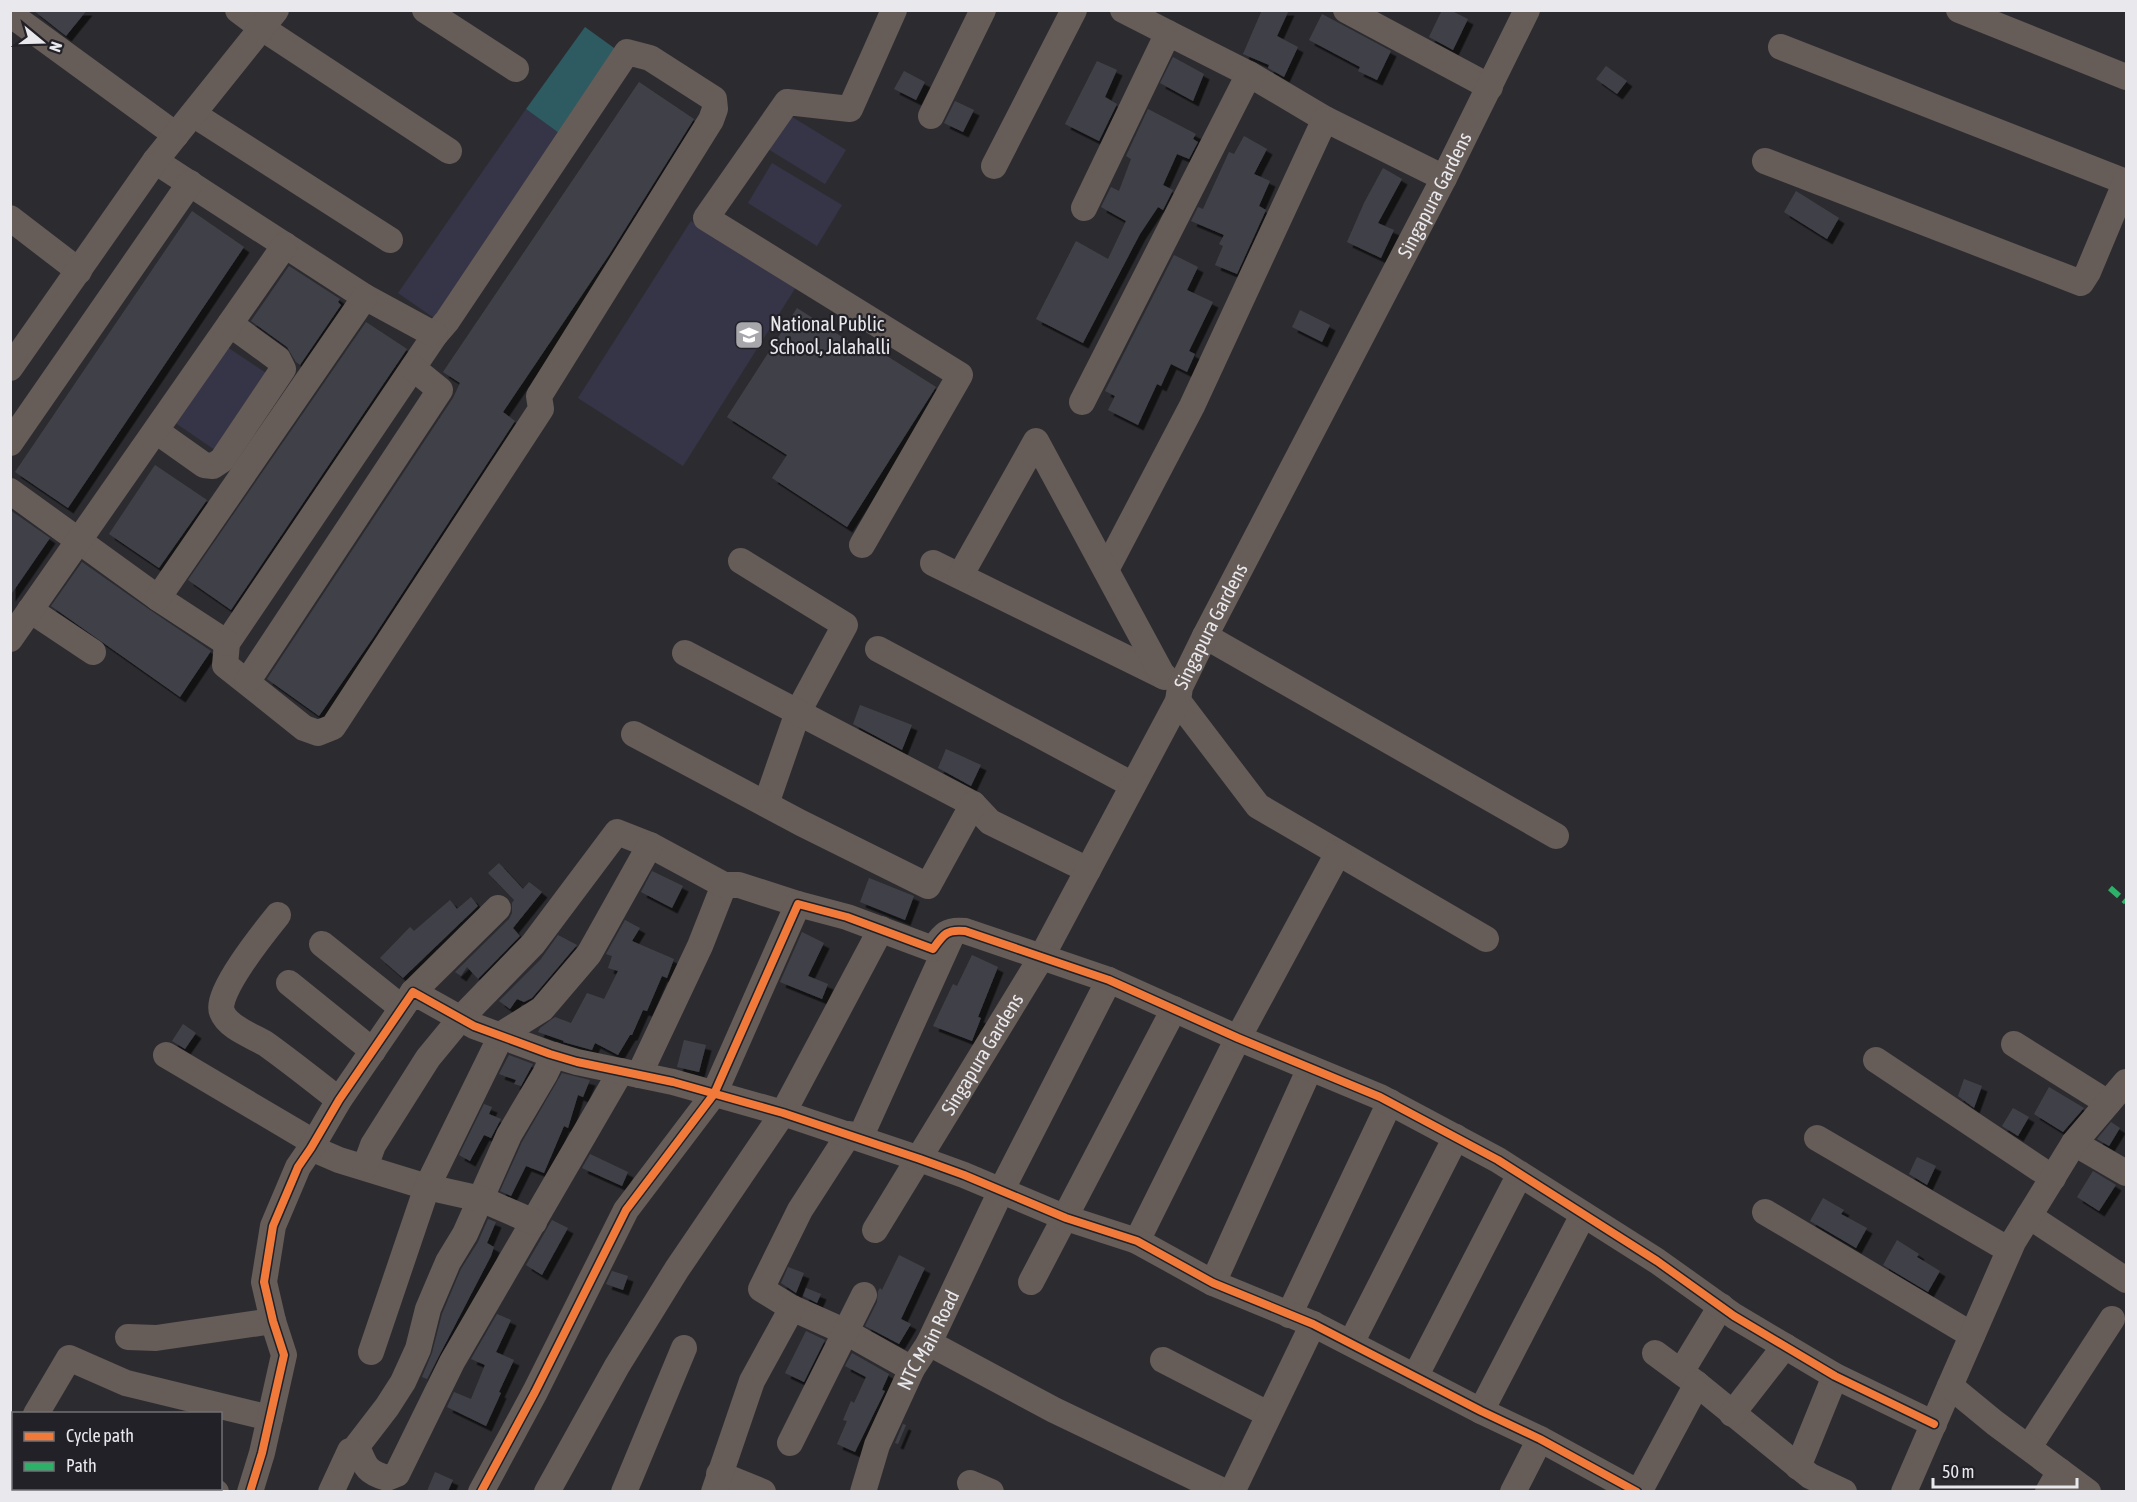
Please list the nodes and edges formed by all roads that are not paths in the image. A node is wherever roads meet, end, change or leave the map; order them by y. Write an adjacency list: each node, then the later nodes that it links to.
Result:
1 (238, 10): 11 (street)
2 (425, 10): 14 (street)
3 (894, 10): 44 (street)
4 (983, 10): 19 (street)
5 (1074, 10): 25 (street)
6 (1123, 10): 12 (street)
7 (1346, 10): 17 (street)
8 (1527, 10): 17 (street, Singapura Gardens)
9 (1959, 10): 16 (street)
10 (10, 14): 21 (street)
11 (269, 19): 18 (street); 22 (street)
12 (1168, 33): 15 (street); 29 (street)
13 (1781, 47): 27 (street)
14 (516, 69)
15 (1249, 74): 20 (street); 39 (street)
16 (2127, 77)
17 (1490, 87): 26 (street, Singapura Gardens)
18 (193, 114): 21 (street); 31 (street)
19 (931, 116)
20 (1325, 118): 26 (street); 47 (street)
21 (176, 135): 23 (street)
22 (449, 151)
23 (155, 161): 28 (street); 33 (street)
24 (1765, 161): 27 (street)
25 (994, 166)
26 (1444, 177): 51 (street, Singapura Gardens)
27 (2126, 182)
28 (190, 183): 32 (street); 41 (street)
29 (1084, 208)
30 (10, 219): 33 (street)
31 (390, 240)
32 (285, 245): 34 (street); 35 (street)
33 (79, 271): 37 (street)
34 (365, 297): 36 (street); 49 (street)
35 (230, 324): 40 (street); 40 (street)
36 (435, 335): 38 (street); 57 (street)
37 (12, 363)
38 (413, 368): 53 (street); 57 (street)
39 (1082, 402)
40 (156, 431): 43 (street)
41 (10, 443)
42 (10, 491): 43 (street)
43 (79, 541): 49 (street); 50 (street)
44 (862, 545)
45 (741, 561): 59 (street)
46 (933, 563): 48 (street)
47 (1106, 570): 48 (street); 58 (street)
48 (960, 576): 58 (street)
49 (158, 598): 53 (street)
50 (30, 610): 52 (street); 55 (street)
51 (1204, 636): 58 (street, Singapura Gardens); 64 (street)
52 (10, 639)
53 (227, 643): 57 (street)
54 (878, 649): 61 (street)
55 (93, 652)
56 (685, 653): 59 (street)
57 (247, 682)
58 (1174, 688): 61 (street, Singapura Gardens); 66 (street)
59 (798, 712): 62 (street); 63 (street)
60 (634, 734): 62 (street)
61 (1133, 785): 67 (street, Singapura Gardens)
62 (766, 804): 63 (street)
63 (973, 804): 67 (street)
64 (1556, 837)
65 (650, 845): 68 (street); 81 (street); 82 (street)
66 (1338, 853): 74 (street); 83 (street)
67 (1088, 870): 76 (street, Singapura Gardens)
68 (724, 885): 69 (street); 90 (street)
69 (798, 904): 72 (street); 92 (street)
70 (498, 908): 79 (street)
71 (278, 915): 93 (street)
72 (881, 929): 73 (street); 96 (street)
73 (954, 930): 76 (street); 97 (street)
74 (1486, 939)
75 (322, 944): 79 (street)
76 (1041, 958): 77 (street); 102 (street, Singapura Gardens)
77 (1109, 980): 80 (street); 108 (street, NTC Main Road)
78 (289, 983): 85 (street)
79 (408, 1000): 81 (street); 85 (street)
80 (1174, 1009): 83 (street); 113 (street)
81 (461, 1018): 82 (street); 103 (street)
82 (502, 1035): 87 (street); 107 (street)
83 (1238, 1038): 89 (street); 116 (street)
84 (2014, 1044): 95 (street)
85 (373, 1051): 93 (street)
86 (166, 1055): 101 (street)
87 (554, 1055): 90 (street); 109 (street)
88 (1876, 1060): 106 (street)
89 (1310, 1068): 94 (street); 120 (street)
90 (630, 1073): 92 (street); 114 (street)
91 (2127, 1082): 95 (street)
92 (714, 1094): 96 (street); 158 (street)
93 (339, 1100): 101 (street)
94 (1390, 1102): 98 (street); 124 (street)
95 (2108, 1103): 100 (street)
96 (783, 1113): 97 (street); 159 (street)
97 (854, 1136): 102 (street); 123 (street)
98 (1456, 1137): 105 (street); 132 (street)
99 (1817, 1138): 117 (street)
100 (2074, 1143): 104 (street); 106 (street)
101 (313, 1145): 103 (street); 126 (street)
102 (920, 1159): 108 (street); 115 (street, Singapura Gardens)
103 (365, 1167): 107 (street)
104 (2127, 1173)
105 (1520, 1174): 111 (street); 140 (street)
106 (2053, 1178): 112 (street)
107 (427, 1187): 109 (street); 135 (street)
108 (1001, 1191): 113 (street); 131 (street, NTC Main Road)
109 (481, 1199): 114 (street); 114 (street)
110 (1765, 1212): 129 (street)
111 (1583, 1215): 122 (street); 144 (street)
112 (2029, 1216): 117 (street); 118 (street)
113 (1066, 1218): 116 (street); 119 (street)
114 (534, 1222)
115 (875, 1230)
116 (1137, 1241): 120 (street)
117 (2009, 1250): 129 (street)
118 (2127, 1280)
119 (1031, 1282)
120 (1213, 1283): 124 (street)
121 (864, 1295): 128 (street)
122 (1721, 1306): 133 (street); 141 (street)
123 (792, 1308): 128 (street); 155 (street)
124 (1289, 1315): 127 (street)
125 (2112, 1318): 151 (street)
126 (273, 1321): 130 (street); 147 (street)
127 (1313, 1324): 132 (street); 145 (street)
128 (846, 1332): 138 (street); 150 (street)
129 (1972, 1335): 142 (street)
130 (128, 1337)
131 (929, 1343): 138 (street, NTC Main Road); 163 (street)
132 (1351, 1343): 140 (street)
133 (1785, 1346): 139 (street); 146 (street)
134 (684, 1348): 160 (street)
135 (371, 1352)
136 (1655, 1353): 141 (street)
137 (1163, 1360): 145 (street)
138 (912, 1369): 162 (street, NTC Main Road)
139 (1835, 1376): 148 (street); 153 (street)
140 (1415, 1377): 144 (street)
141 (1689, 1378): 146 (street); 166 (street)
142 (1950, 1386): 148 (street); 151 (street)
143 (42, 1411): 147 (street)
144 (1481, 1411): 149 (street)
145 (1268, 1414): 164 (street)
146 (1732, 1414): 153 (street)
147 (270, 1418): 156 (street)
148 (1934, 1424): 168 (street)
149 (1540, 1439): 165 (street); 166 (street)
150 (790, 1443)
151 (2029, 1448): 154 (street)
152 (350, 1451): 157 (street)
153 (1803, 1478): 167 (street)
154 (2054, 1481): 169 (street)
155 (716, 1483): 161 (street)
156 (250, 1491)
157 (331, 1491)
158 (482, 1491)
159 (547, 1491)
160 (624, 1491)
161 (763, 1491)
162 (863, 1491)
163 (1225, 1491)
164 (1232, 1491)
165 (1513, 1491)
166 (1638, 1491)
167 (1844, 1491)
168 (1904, 1491)
169 (2088, 1491)

